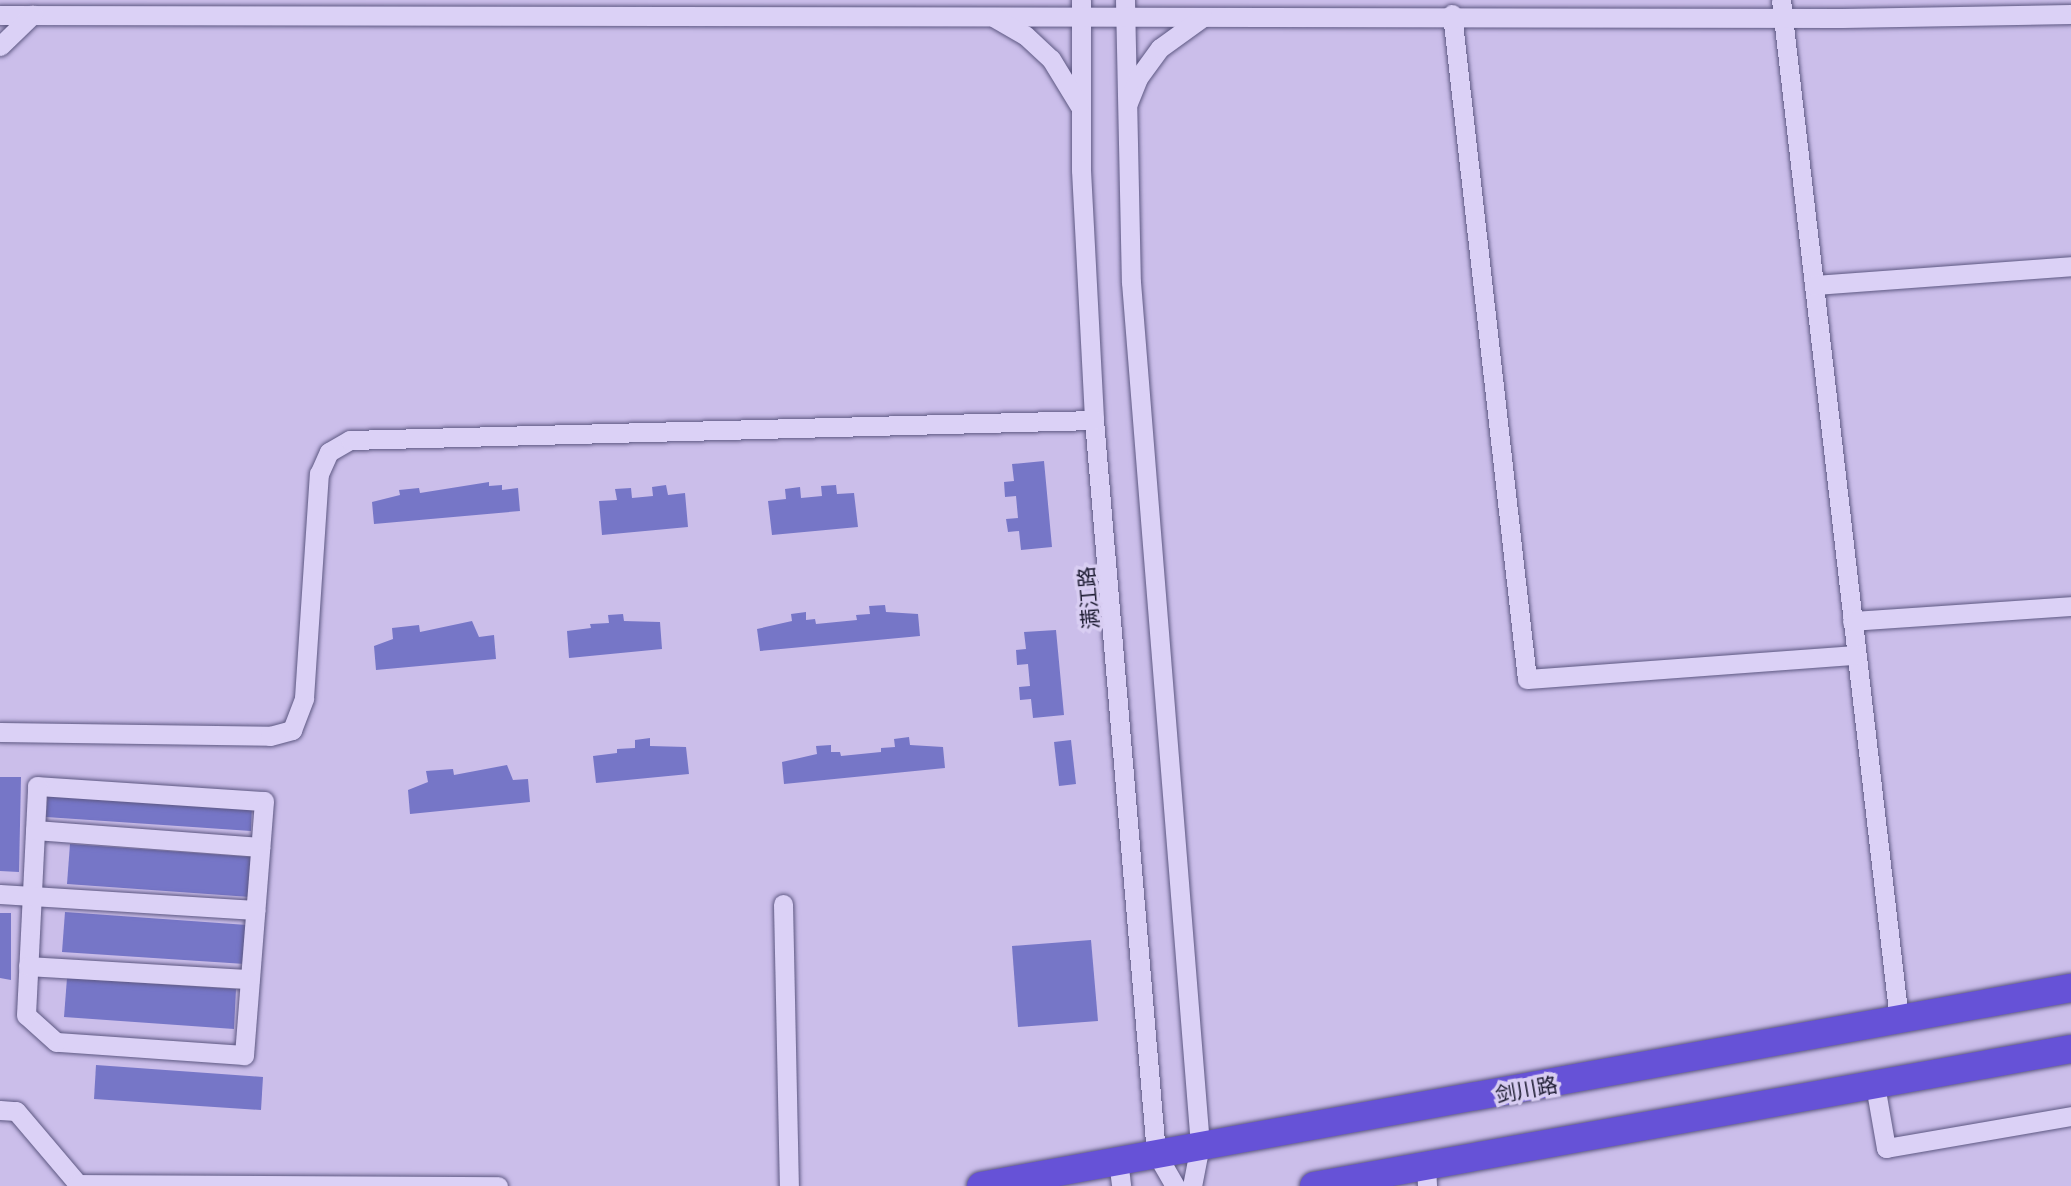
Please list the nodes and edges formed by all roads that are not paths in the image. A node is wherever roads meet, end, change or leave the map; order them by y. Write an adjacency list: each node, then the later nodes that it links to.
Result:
1 (1081, 9): 2 (street); 8 (street); 11 (street, 满江路)
2 (1125, 9): 9 (street); 12 (street)
3 (1782, 9): 4 (street); 5 (street); 14 (street)
4 (1452, 14): 9 (street); 18 (street)
5 (2071, 14)
6 (0, 15): 7 (street)
7 (32, 15): 8 (street); 10 (street)
8 (995, 17): 11 (street)
9 (1203, 17): 12 (street)
10 (0, 46)
11 (1081, 110): 15 (street, 满江路)
12 (1125, 114): 34 (street)
13 (2071, 266): 14 (street)
14 (1814, 285): 17 (street)
15 (1094, 420): 19 (street); 35 (street, 满江路)
16 (2071, 606): 17 (street)
17 (1852, 621): 18 (street)
18 (1856, 655): 29 (street)
19 (0, 732)
20 (34, 830): 21 (street); 21 (street); 23 (street)
21 (260, 847): 25 (street)
22 (0, 894): 23 (street)
23 (31, 896): 25 (street); 26 (street)
24 (783, 904): 39 (street)
25 (255, 910): 27 (street)
26 (28, 966): 27 (street); 27 (street)
27 (250, 979)
28 (2071, 988): 29 (highway, 剑川路)
29 (1899, 1020): 34 (highway, 剑川路)
30 (2071, 1049): 31 (highway)
31 (1875, 1085): 33 (street); 37 (highway)
32 (0, 1110): 38 (street)
33 (2071, 1116)
34 (1200, 1145): 35 (highway, 剑川路); 42 (street)
35 (1156, 1153): 36 (highway, 剑川路); 41 (street, 满江路)
36 (1120, 1173): 40 (highway, 剑川路)
37 (1427, 1176): 43 (highway)
38 (498, 1186)
39 (789, 1186)
40 (981, 1186)
41 (1175, 1186)
42 (1192, 1186)
43 (1314, 1186)

